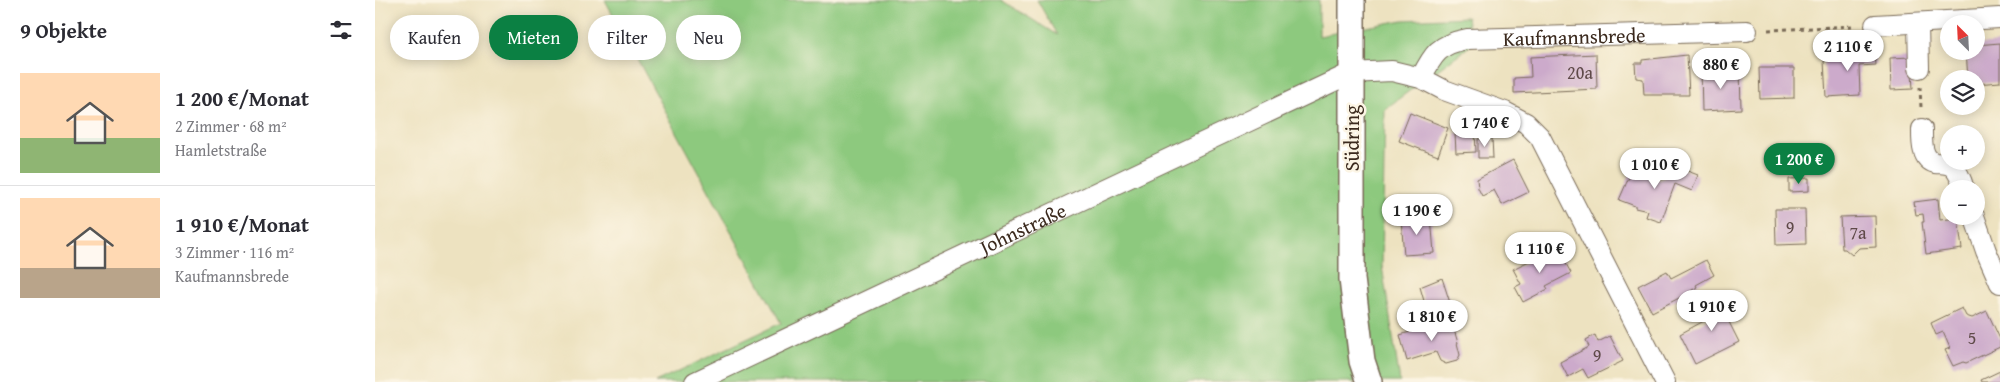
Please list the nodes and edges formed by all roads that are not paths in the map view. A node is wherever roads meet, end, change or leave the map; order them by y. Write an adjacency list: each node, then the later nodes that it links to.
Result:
1 (1352, 0): 7 (street, Südring)
2 (2000, 18): 3 (street)
3 (1918, 23): 4 (street); 6 (street)
4 (1875, 25)
5 (1747, 31): 8 (street, Kaufmannsbrede)
6 (1919, 68)
7 (1351, 73): 8 (street); 13 (street, Johnstraße); 14 (street, Südring)
8 (1421, 78): 15 (street)
9 (1922, 129): 10 (street)
10 (1961, 180)
11 (1977, 225): 12 (street)
12 (2000, 282)
13 (695, 382)
14 (1369, 382)
15 (1665, 382)

